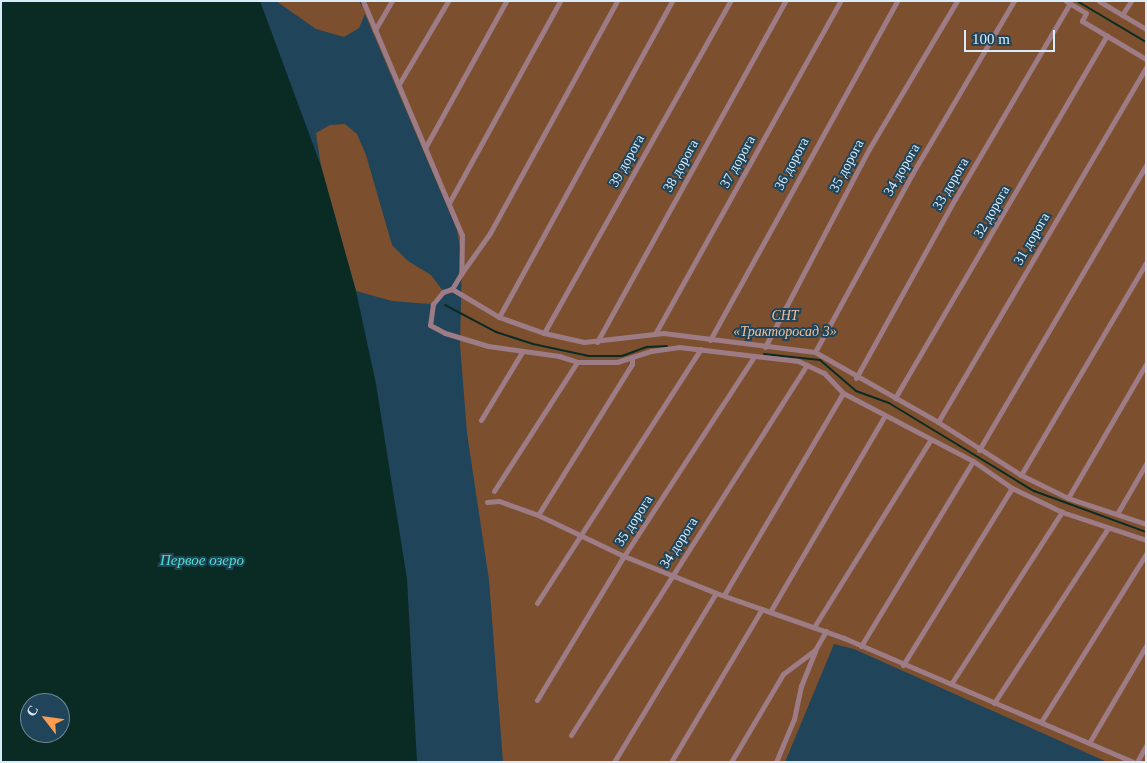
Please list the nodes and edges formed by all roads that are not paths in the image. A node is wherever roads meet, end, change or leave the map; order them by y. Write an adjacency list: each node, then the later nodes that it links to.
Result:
1 (363, 1): 19 (street)
2 (392, 1): 19 (street)
3 (448, 1): 23 (street)
4 (506, 1): 24 (street)
5 (560, 1): 26 (street)
6 (617, 1): 28 (street)
7 (672, 1): 30 (street)
8 (730, 1): 31 (street, 39 дорога)
9 (785, 1): 34 (street, 38 дорога)
10 (840, 1): 32 (street, 37 дорога)
11 (897, 1): 33 (street, 36 дорога)
12 (957, 1): 35 (street, 35 дорога)
13 (1014, 1): 38 (street, 34 дорога)
14 (1099, 1): 17 (street)
15 (1130, 1): 17 (street)
16 (1068, 2): 20 (street); 44 (street, 33 дорога)
17 (1122, 16): 18 (street)
18 (1146, 29)
19 (375, 30): 23 (street)
20 (1108, 35): 21 (street); 46 (street, 32 дорога)
21 (1146, 59)
22 (1146, 67): 49 (street, 31 дорога)
23 (399, 84): 24 (street)
24 (425, 148): 26 (street)
25 (1146, 165): 51 (street)
26 (449, 203): 28 (street)
27 (1146, 263): 54 (street)
28 (461, 274): 29 (street)
29 (452, 289): 30 (street); 37 (street)
30 (499, 317): 31 (street)
31 (544, 333): 34 (street)
32 (655, 334): 33 (street); 34 (street)
33 (710, 340): 35 (street)
34 (597, 342)
35 (765, 347): 38 (street)
36 (701, 349): 39 (street); 40 (street); 64 (street)
37 (522, 352): 41 (street); 48 (street)
38 (815, 352): 44 (street)
39 (632, 358): 41 (street); 61 (street)
40 (753, 358): 43 (street); 67 (street, 35 дорога)
41 (577, 362): 56 (street)
42 (1146, 364): 57 (street)
43 (808, 365): 45 (street); 68 (street, 34 дорога)
44 (856, 378): 46 (street)
45 (843, 394): 47 (street); 70 (street)
46 (895, 398): 49 (street)
47 (885, 415): 50 (street); 73 (street)
48 (481, 420)
49 (938, 422): 51 (street)
50 (931, 439): 52 (street); 74 (street)
51 (979, 450): 54 (street)
52 (972, 461): 55 (street); 76 (street)
53 (1146, 464): 60 (street)
54 (1021, 475): 57 (street)
55 (1012, 488): 59 (street); 79 (street)
56 (494, 492)
57 (1068, 498): 60 (street)
58 (487, 502): 61 (street)
59 (1062, 512): 63 (street); 80 (street)
60 (1117, 514): 62 (street)
61 (538, 515): 64 (street)
62 (1146, 524)
63 (1108, 528): 65 (street); 82 (street)
64 (581, 536): 67 (street); 71 (street)
65 (1146, 540)
66 (1146, 554): 83 (street)
67 (624, 556): 68 (street); 81 (street, 35 дорога)
68 (672, 574): 69 (street); 84 (street, 34 дорога)
69 (716, 593): 70 (street); 87 (street)
70 (724, 595): 72 (street)
71 (537, 603)
72 (762, 609): 73 (street); 88 (street)
73 (770, 612): 74 (street)
74 (814, 627): 75 (street)
75 (826, 631): 76 (street); 78 (street)
76 (861, 646): 79 (street)
77 (1146, 646): 85 (street)
78 (815, 650): 89 (street); 90 (street)
79 (904, 665): 80 (street)
80 (951, 684): 82 (street)
81 (537, 700)
82 (994, 703): 83 (street)
83 (1041, 722): 85 (street)
84 (571, 735)
85 (1090, 744): 91 (street)
86 (1146, 746): 92 (street)
87 (614, 762)
88 (671, 762)
89 (731, 762)
90 (776, 762)
91 (1133, 762)
92 (1137, 762)

